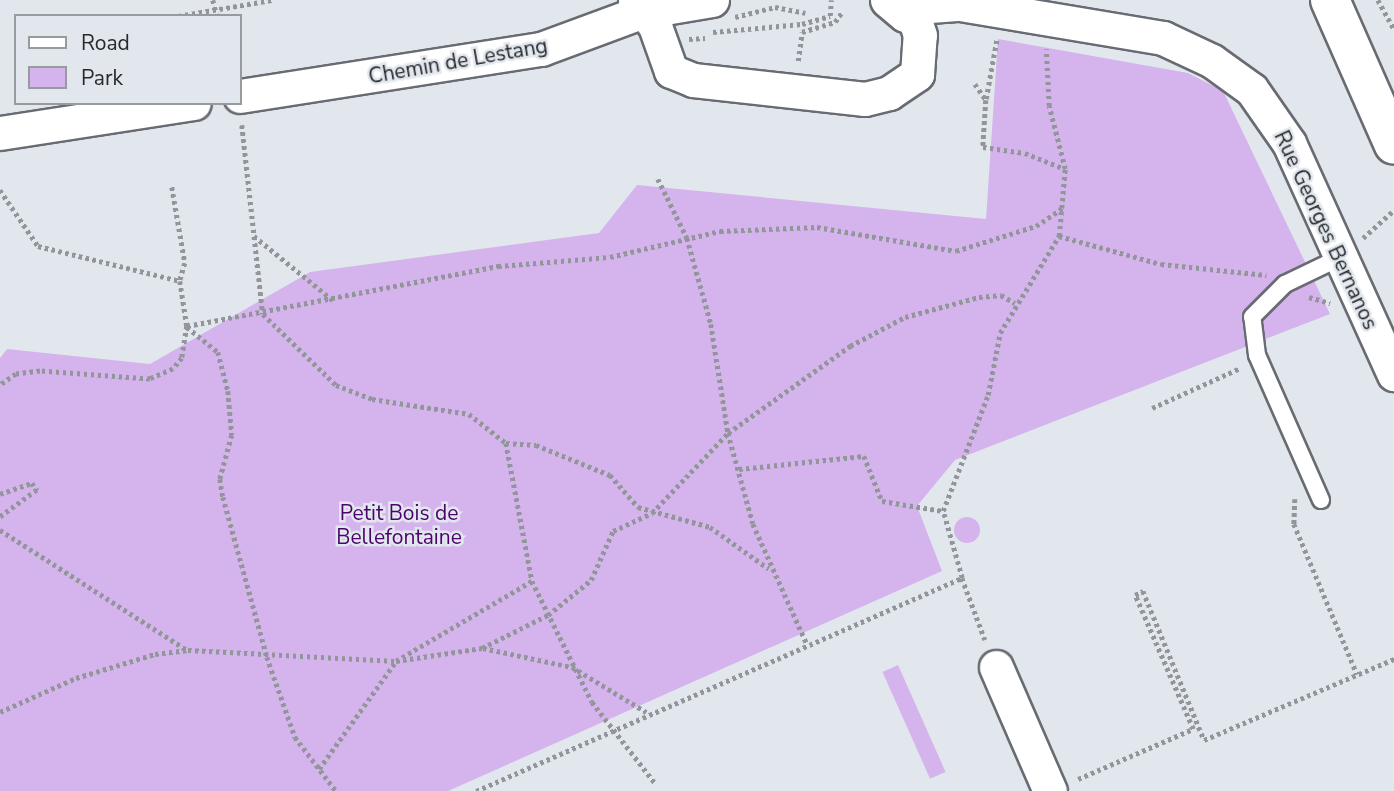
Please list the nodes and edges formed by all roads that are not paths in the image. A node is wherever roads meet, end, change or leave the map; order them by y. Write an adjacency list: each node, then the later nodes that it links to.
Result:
1 (1330, 0): 8 (street)
2 (916, 5): 3 (street); 9 (street, Rue Georges Bernanos)
3 (638, 6): 4 (street, Chemin de Lestang); 6 (street, Chemin de Lestang)
4 (709, 17)
5 (181, 105): 7 (street)
6 (240, 107)
7 (0, 133)
8 (1394, 145)
9 (1347, 252): 10 (street, Rue Georges Bernanos); 11 (lane)
10 (1394, 374)
11 (1321, 500)
12 (996, 667): 13 (street)
13 (1062, 786)

